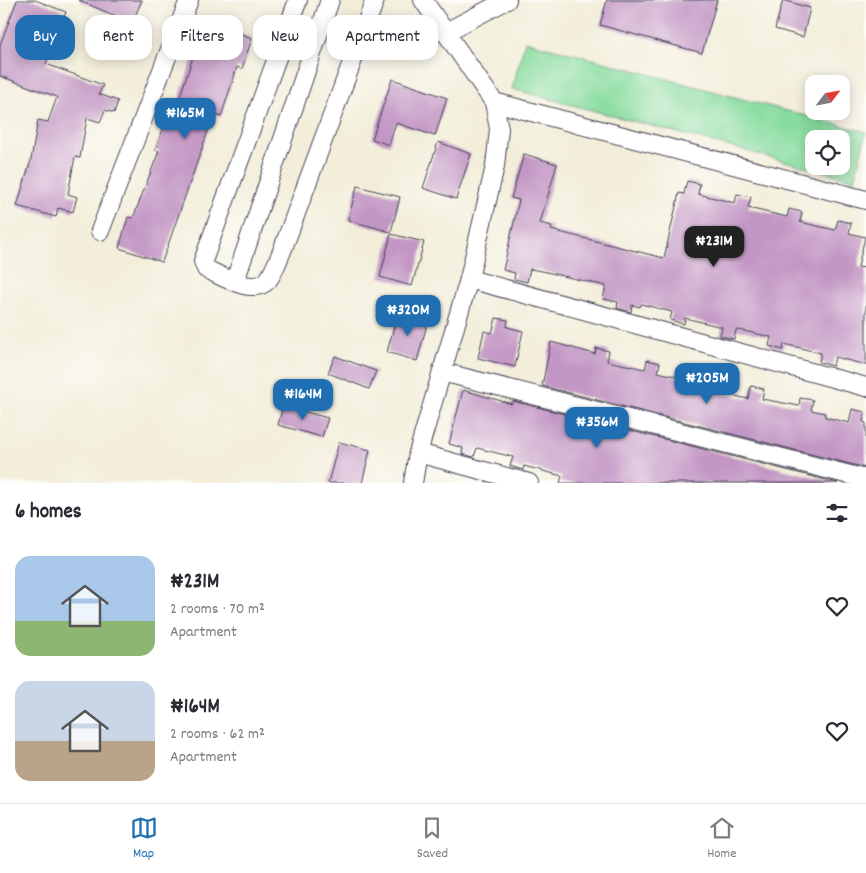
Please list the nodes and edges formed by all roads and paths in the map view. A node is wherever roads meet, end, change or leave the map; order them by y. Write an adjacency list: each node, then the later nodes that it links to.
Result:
1 (190, 0): 10 (street)
2 (298, 0): 12 (street)
3 (330, 0): 12 (street)
4 (375, 0): 12 (street)
5 (423, 0): 7 (street)
6 (506, 0): 7 (street)
7 (446, 32): 8 (street)
8 (494, 102): 9 (street); 11 (street)
9 (866, 200)
10 (100, 231)
11 (468, 279): 13 (street); 14 (street)
12 (235, 281)
13 (442, 372): 15 (street); 16 (street)
14 (866, 387)
15 (418, 453): 17 (street); 18 (street)
16 (866, 479)
17 (413, 483)
18 (529, 483)

